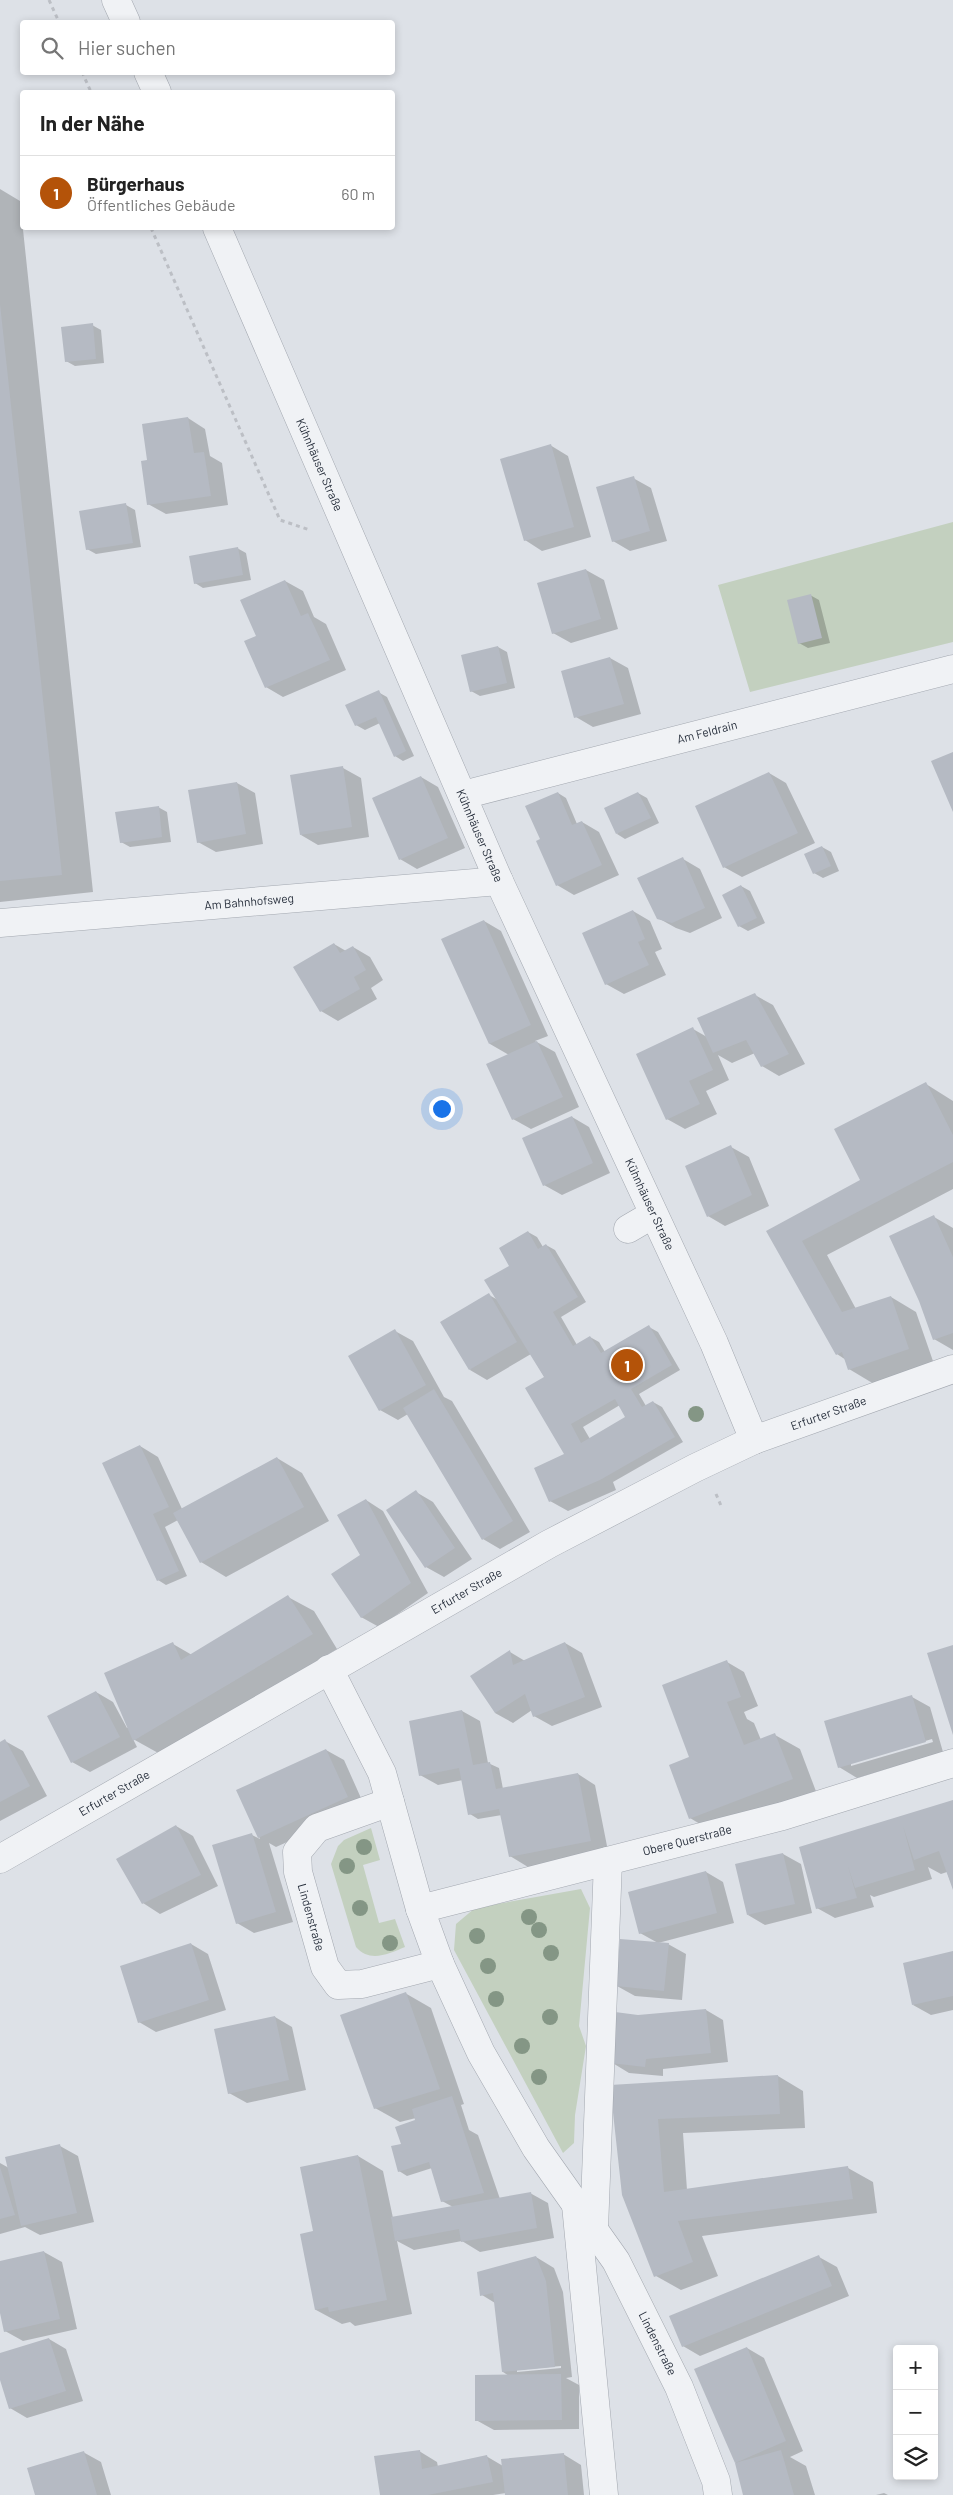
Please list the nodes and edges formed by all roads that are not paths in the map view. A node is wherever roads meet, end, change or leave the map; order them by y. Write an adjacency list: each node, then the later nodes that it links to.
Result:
1 (116, 0): 2 (street)
2 (125, 20)
3 (149, 75): 4 (street)
4 (156, 90)
5 (217, 230): 7 (street, Kühnhäuser Straße)
6 (953, 668): 7 (street, Am Feldrain)
7 (463, 795): 8 (street, Kühnhäuser Straße)
8 (499, 881): 9 (street, Am Bahnhofsweg); 10 (street, Kühnhäuser Straße)
9 (0, 923)
10 (652, 1214): 11 (street); 13 (street, Kühnhäuser Straße)
11 (628, 1229)
12 (953, 1369): 13 (street, Erfurter Straße)
13 (754, 1440): 14 (street, Erfurter Straße)
14 (329, 1669): 16 (street, Lindenstraße); 17 (street, Erfurter Straße)
15 (953, 1762): 18 (street, Obere Querstraße)
16 (390, 1802): 19 (street, Lindenstraße); 20 (street, Lindenstraße)
17 (0, 1859)
18 (608, 1861): 19 (street, Obere Querstraße); 22 (street)
19 (420, 1909): 20 (street, Lindenstraße)
20 (440, 1964): 21 (street, Lindenstraße)
21 (575, 2204): 22 (street, Lindenstraße); 23 (street, Lindenstraße)
22 (594, 2229): 24 (street, Lindenstraße)
23 (604, 2495)
24 (718, 2495)

